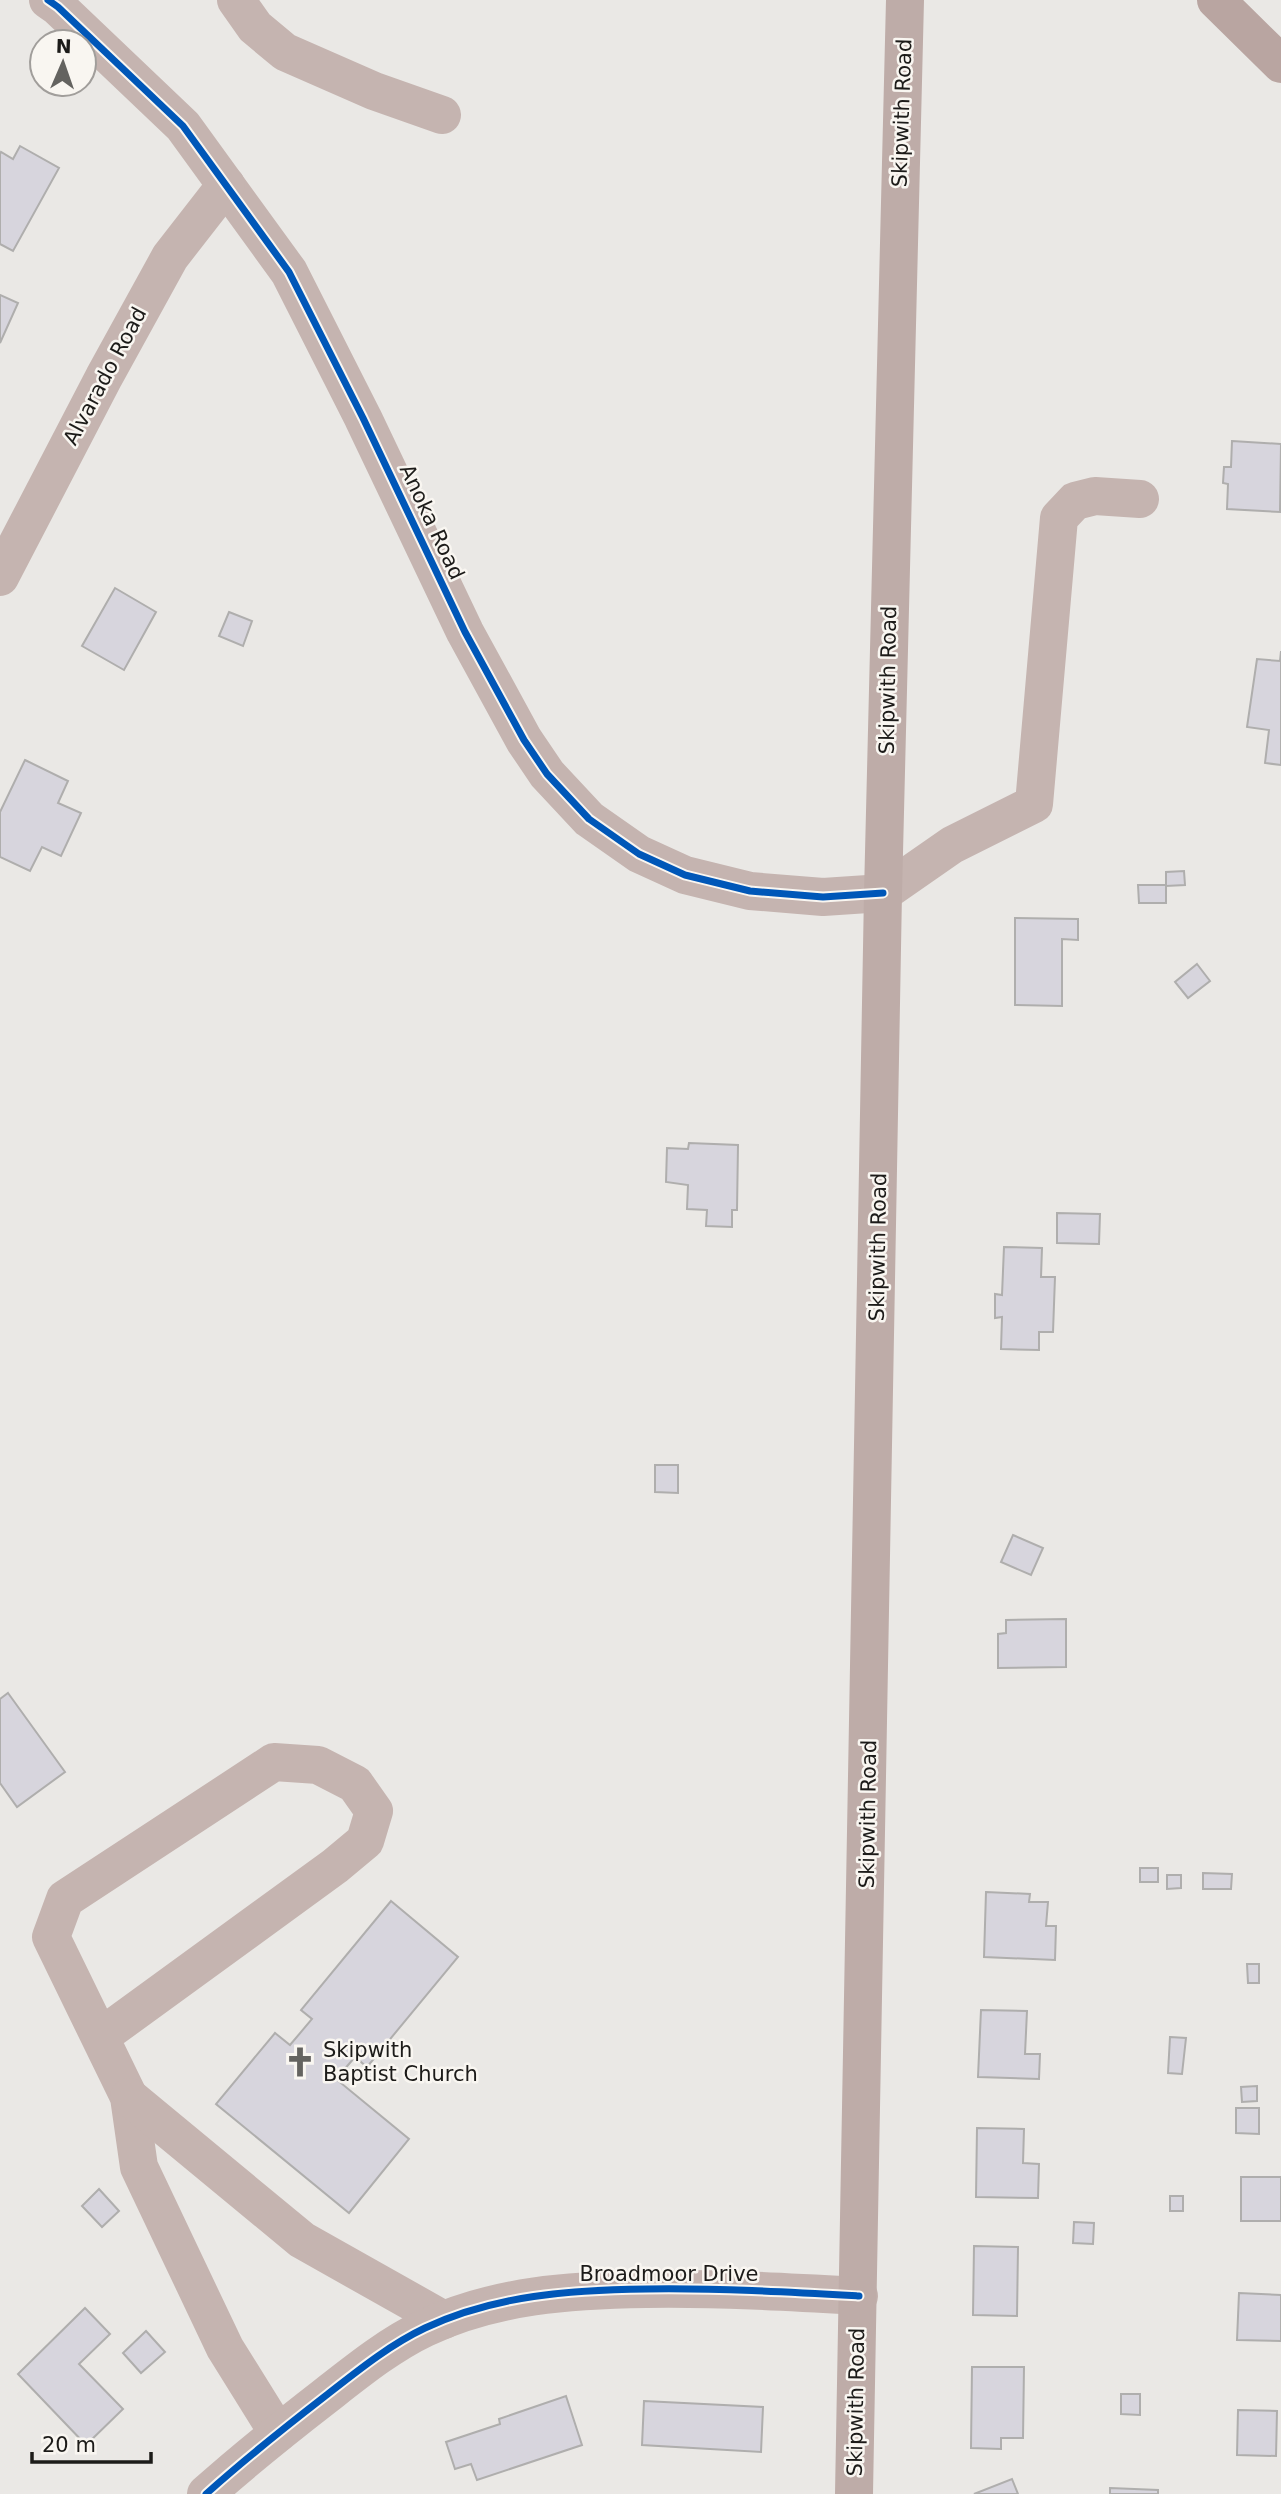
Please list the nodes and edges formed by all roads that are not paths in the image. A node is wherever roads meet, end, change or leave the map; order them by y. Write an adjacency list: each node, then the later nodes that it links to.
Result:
1 (48, 0): 7 (street, Anoka Road)
2 (236, 0): 6 (street)
3 (905, 0): 10 (main road, Skipwith Road)
4 (1216, 0): 5 (highway)
5 (1281, 64)
6 (443, 115)
7 (226, 185): 9 (street, Alvarado Road); 10 (street, Anoka Road)
8 (1140, 499): 10 (street)
9 (0, 577)
10 (883, 893): 13 (main road, Skipwith Road)
11 (100, 2037): 11 (street); 12 (street)
12 (129, 2097): 14 (street); 15 (street)
13 (859, 2296): 14 (street, Broadmoor Drive); 17 (main road, Skipwith Road)
14 (444, 2320): 15 (street, Broadmoor Drive)
15 (278, 2433): 16 (street, Broadmoor Drive)
16 (206, 2494)
17 (854, 2494)

